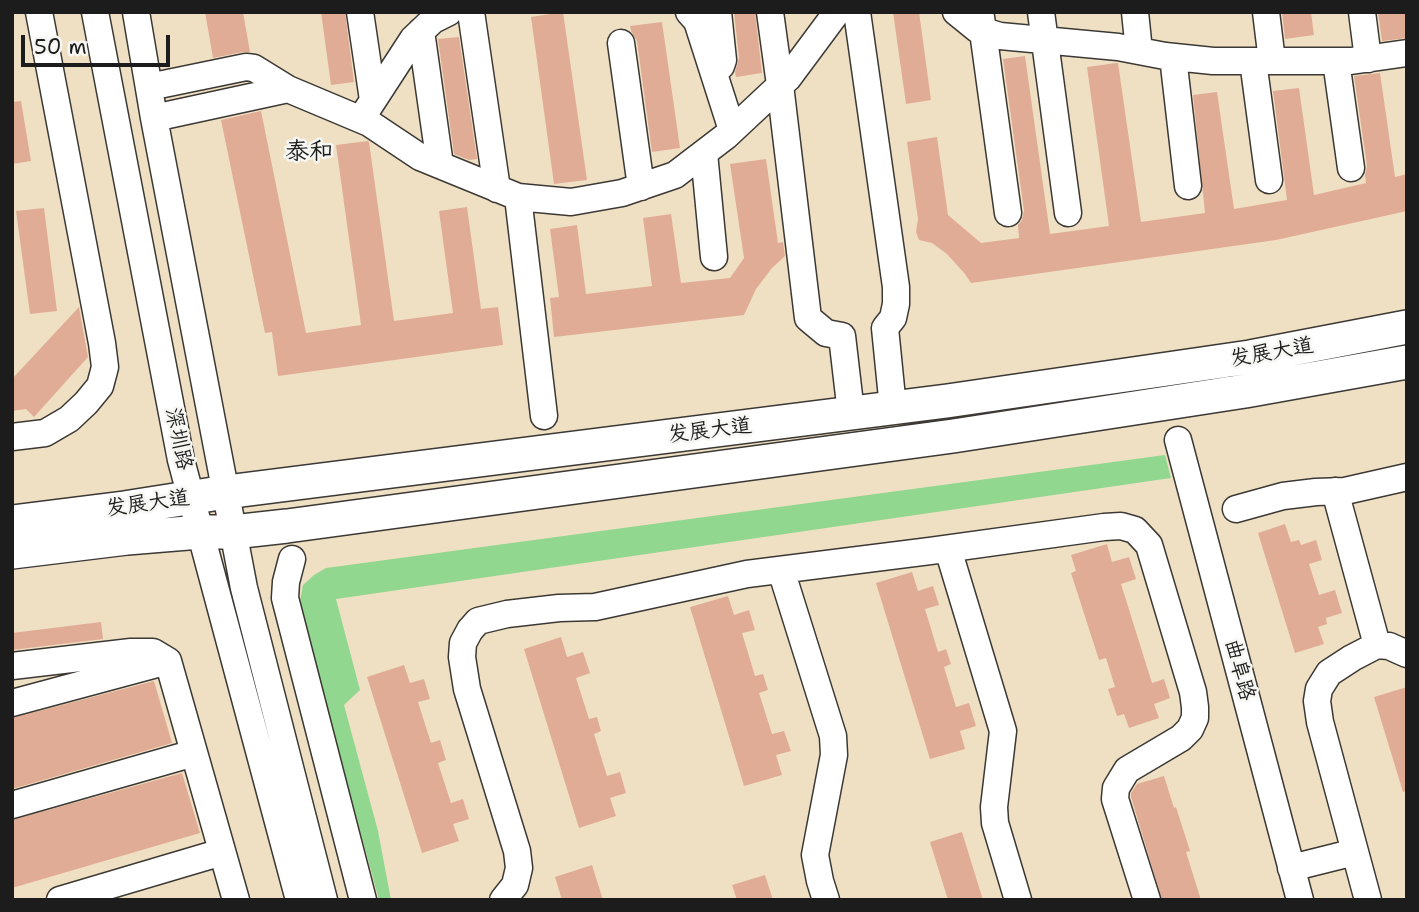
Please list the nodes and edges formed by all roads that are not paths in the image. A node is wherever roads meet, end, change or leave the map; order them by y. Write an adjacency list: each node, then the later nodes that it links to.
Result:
1 (38, 12): 49 (street)
2 (95, 12): 54 (street, 深圳路)
3 (135, 12): 29 (street, 深圳路)
4 (360, 12): 31 (street)
5 (449, 12): 18 (street)
6 (471, 12): 40 (street)
7 (689, 12): 27 (street)
8 (718, 12): 27 (street)
9 (770, 12): 28 (street)
10 (837, 12): 28 (street)
11 (857, 12): 46 (street)
12 (956, 12): 17 (street)
13 (1041, 12): 19 (street)
14 (1135, 12): 21 (street)
15 (1266, 12): 25 (street)
16 (1362, 12): 24 (street)
17 (982, 22): 19 (street); 41 (street)
18 (421, 31): 31 (street); 35 (street)
19 (1044, 40): 21 (street); 42 (street)
20 (621, 43): 39 (street)
21 (1139, 51): 23 (street)
22 (1407, 53): 24 (street)
23 (1173, 57): 25 (street); 38 (street)
24 (1368, 59): 26 (street)
25 (1263, 61): 26 (street); 37 (street)
26 (1336, 61): 36 (street)
27 (716, 81): 33 (street)
28 (780, 85): 33 (street); 47 (street)
29 (149, 87): 30 (street); 32 (street, 深圳路)
30 (288, 89): 31 (street); 32 (street)
31 (367, 110): 35 (street)
32 (154, 118): 53 (street, 深圳路)
33 (732, 130): 34 (street)
34 (704, 153): 39 (street); 43 (street)
35 (439, 165): 40 (street)
36 (1351, 168)
37 (1269, 180)
38 (1188, 186)
39 (642, 187): 40 (street)
40 (507, 193): 48 (street)
41 (1007, 213)
42 (1068, 213)
43 (714, 257)
44 (1407, 327): 46 (main road, 发展大道)
45 (1407, 362): 58 (main road, 发展大道)
46 (893, 408): 47 (main road, 发展大道)
47 (851, 413): 53 (main road, 发展大道)
48 (544, 416)
49 (12, 437)
50 (1178, 440): 72 (street, 曲阜路)
51 (1407, 477): 52 (street)
52 (1335, 491): 55 (street); 63 (street)
53 (226, 492): 54 (main road, 发展大道); 58 (street, 深圳路)
54 (192, 498): 56 (main road, 发展大道); 57 (street, 深圳路)
55 (1236, 509)
56 (12, 522)
57 (200, 532): 58 (main road, 发展大道); 60 (main road, 发展大道); 75 (street, 深圳路)
58 (233, 532): 76 (street, 深圳路)
59 (948, 549): 62 (street); 80 (street); 81 (street)
60 (12, 552)
61 (292, 559): 77 (street)
62 (781, 570): 78 (street); 79 (street)
63 (1377, 645): 64 (street); 71 (street)
64 (1407, 654)
65 (167, 661): 66 (street); 67 (street); 68 (street)
66 (12, 666)
67 (12, 703)
68 (194, 752): 69 (street); 70 (street)
69 (12, 805)
70 (222, 852): 73 (street); 74 (street)
71 (1357, 860): 72 (street); 82 (street)
72 (1296, 884)
73 (60, 900)
74 (236, 900)
75 (299, 900)
76 (324, 900)
77 (363, 900)
78 (503, 900)
79 (826, 900)
80 (1018, 900)
81 (1147, 900)
82 (1368, 900)

